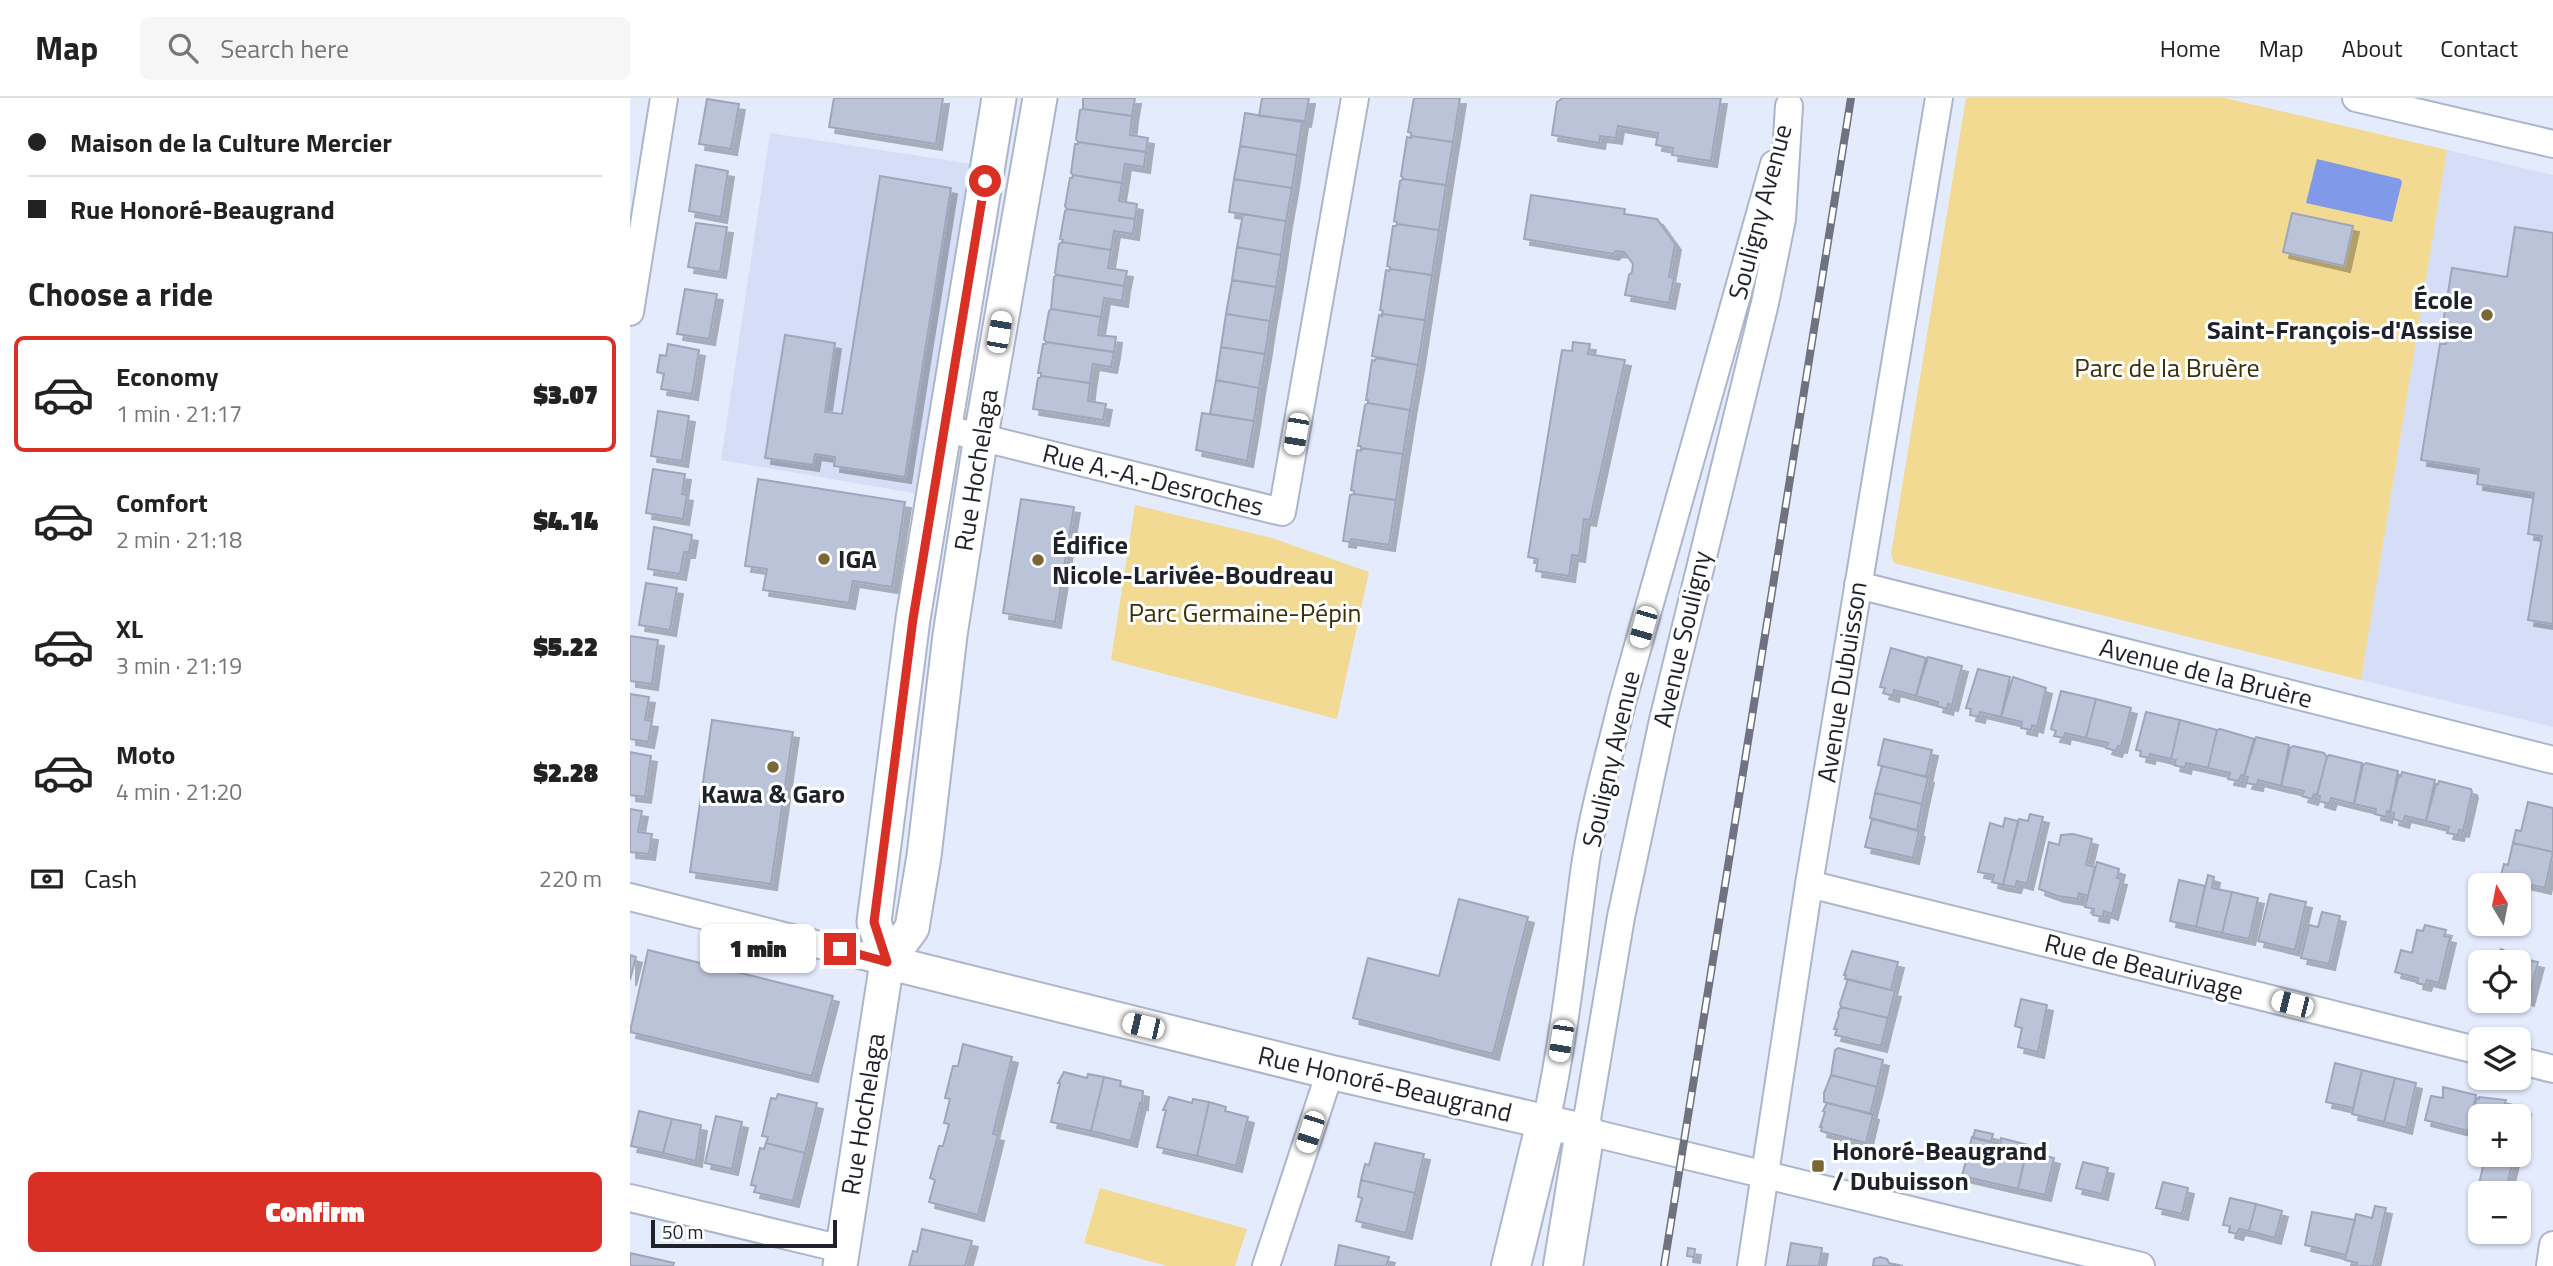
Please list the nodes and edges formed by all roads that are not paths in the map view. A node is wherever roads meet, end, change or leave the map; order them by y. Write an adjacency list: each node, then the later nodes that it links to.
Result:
1 (664, 98): 9 (street)
2 (999, 98): 10 (main road, Rue Hochelaga)
3 (1040, 98): 11 (main road, Rue Hochelaga)
4 (1355, 98): 11 (street, Rue A.-A.-Desroches)
5 (1939, 98): 12 (street, Avenue Dubuisson)
6 (2356, 98): 8 (street)
7 (1789, 102): 23 (street, Souligny Avenue); 24 (street, Avenue Souligny)
8 (2553, 144)
9 (630, 312)
10 (943, 428): 11 (street, Rue A.-A.-Desroches); 13 (main road, Rue Hochelaga)
11 (981, 436): 14 (main road, Rue Hochelaga)
12 (1858, 585): 15 (street, Avenue de la Bruère); 16 (street, Avenue Dubuisson)
13 (912, 628): 14 (main road); 18 (main road, Rue Hochelaga)
14 (950, 635): 18 (main road, Rue Hochelaga)
15 (2553, 760)
16 (1809, 884): 19 (street, Rue de Beaurivage); 25 (street, Avenue Dubuisson)
17 (630, 897): 18 (street, Rue Honoré-Beaugrand)
18 (887, 962): 22 (main road, Rue Honoré-Beaugrand); 28 (main road, Rue Hochelaga)
19 (2468, 1048)
20 (2531, 1063): 21 (street)
21 (2553, 1069)
22 (1330, 1072): 23 (main road, Rue Honoré-Beaugrand); 29 (street)
23 (1546, 1122): 24 (main road, Rue Honoré-Beaugrand); 30 (highway, Souligny Avenue)
24 (1585, 1131): 25 (street, Rue Honoré-Beaugrand); 31 (highway)
25 (1766, 1175): 32 (street, Avenue Dubuisson); 33 (street, Rue Honoré-Beaugrand)
26 (630, 1198): 28 (street)
27 (2553, 1245): 34 (street)
28 (841, 1258)
29 (1266, 1266)
30 (1511, 1266)
31 (1563, 1266)
32 (1751, 1266)
33 (2141, 1266)
34 (2550, 1266)

